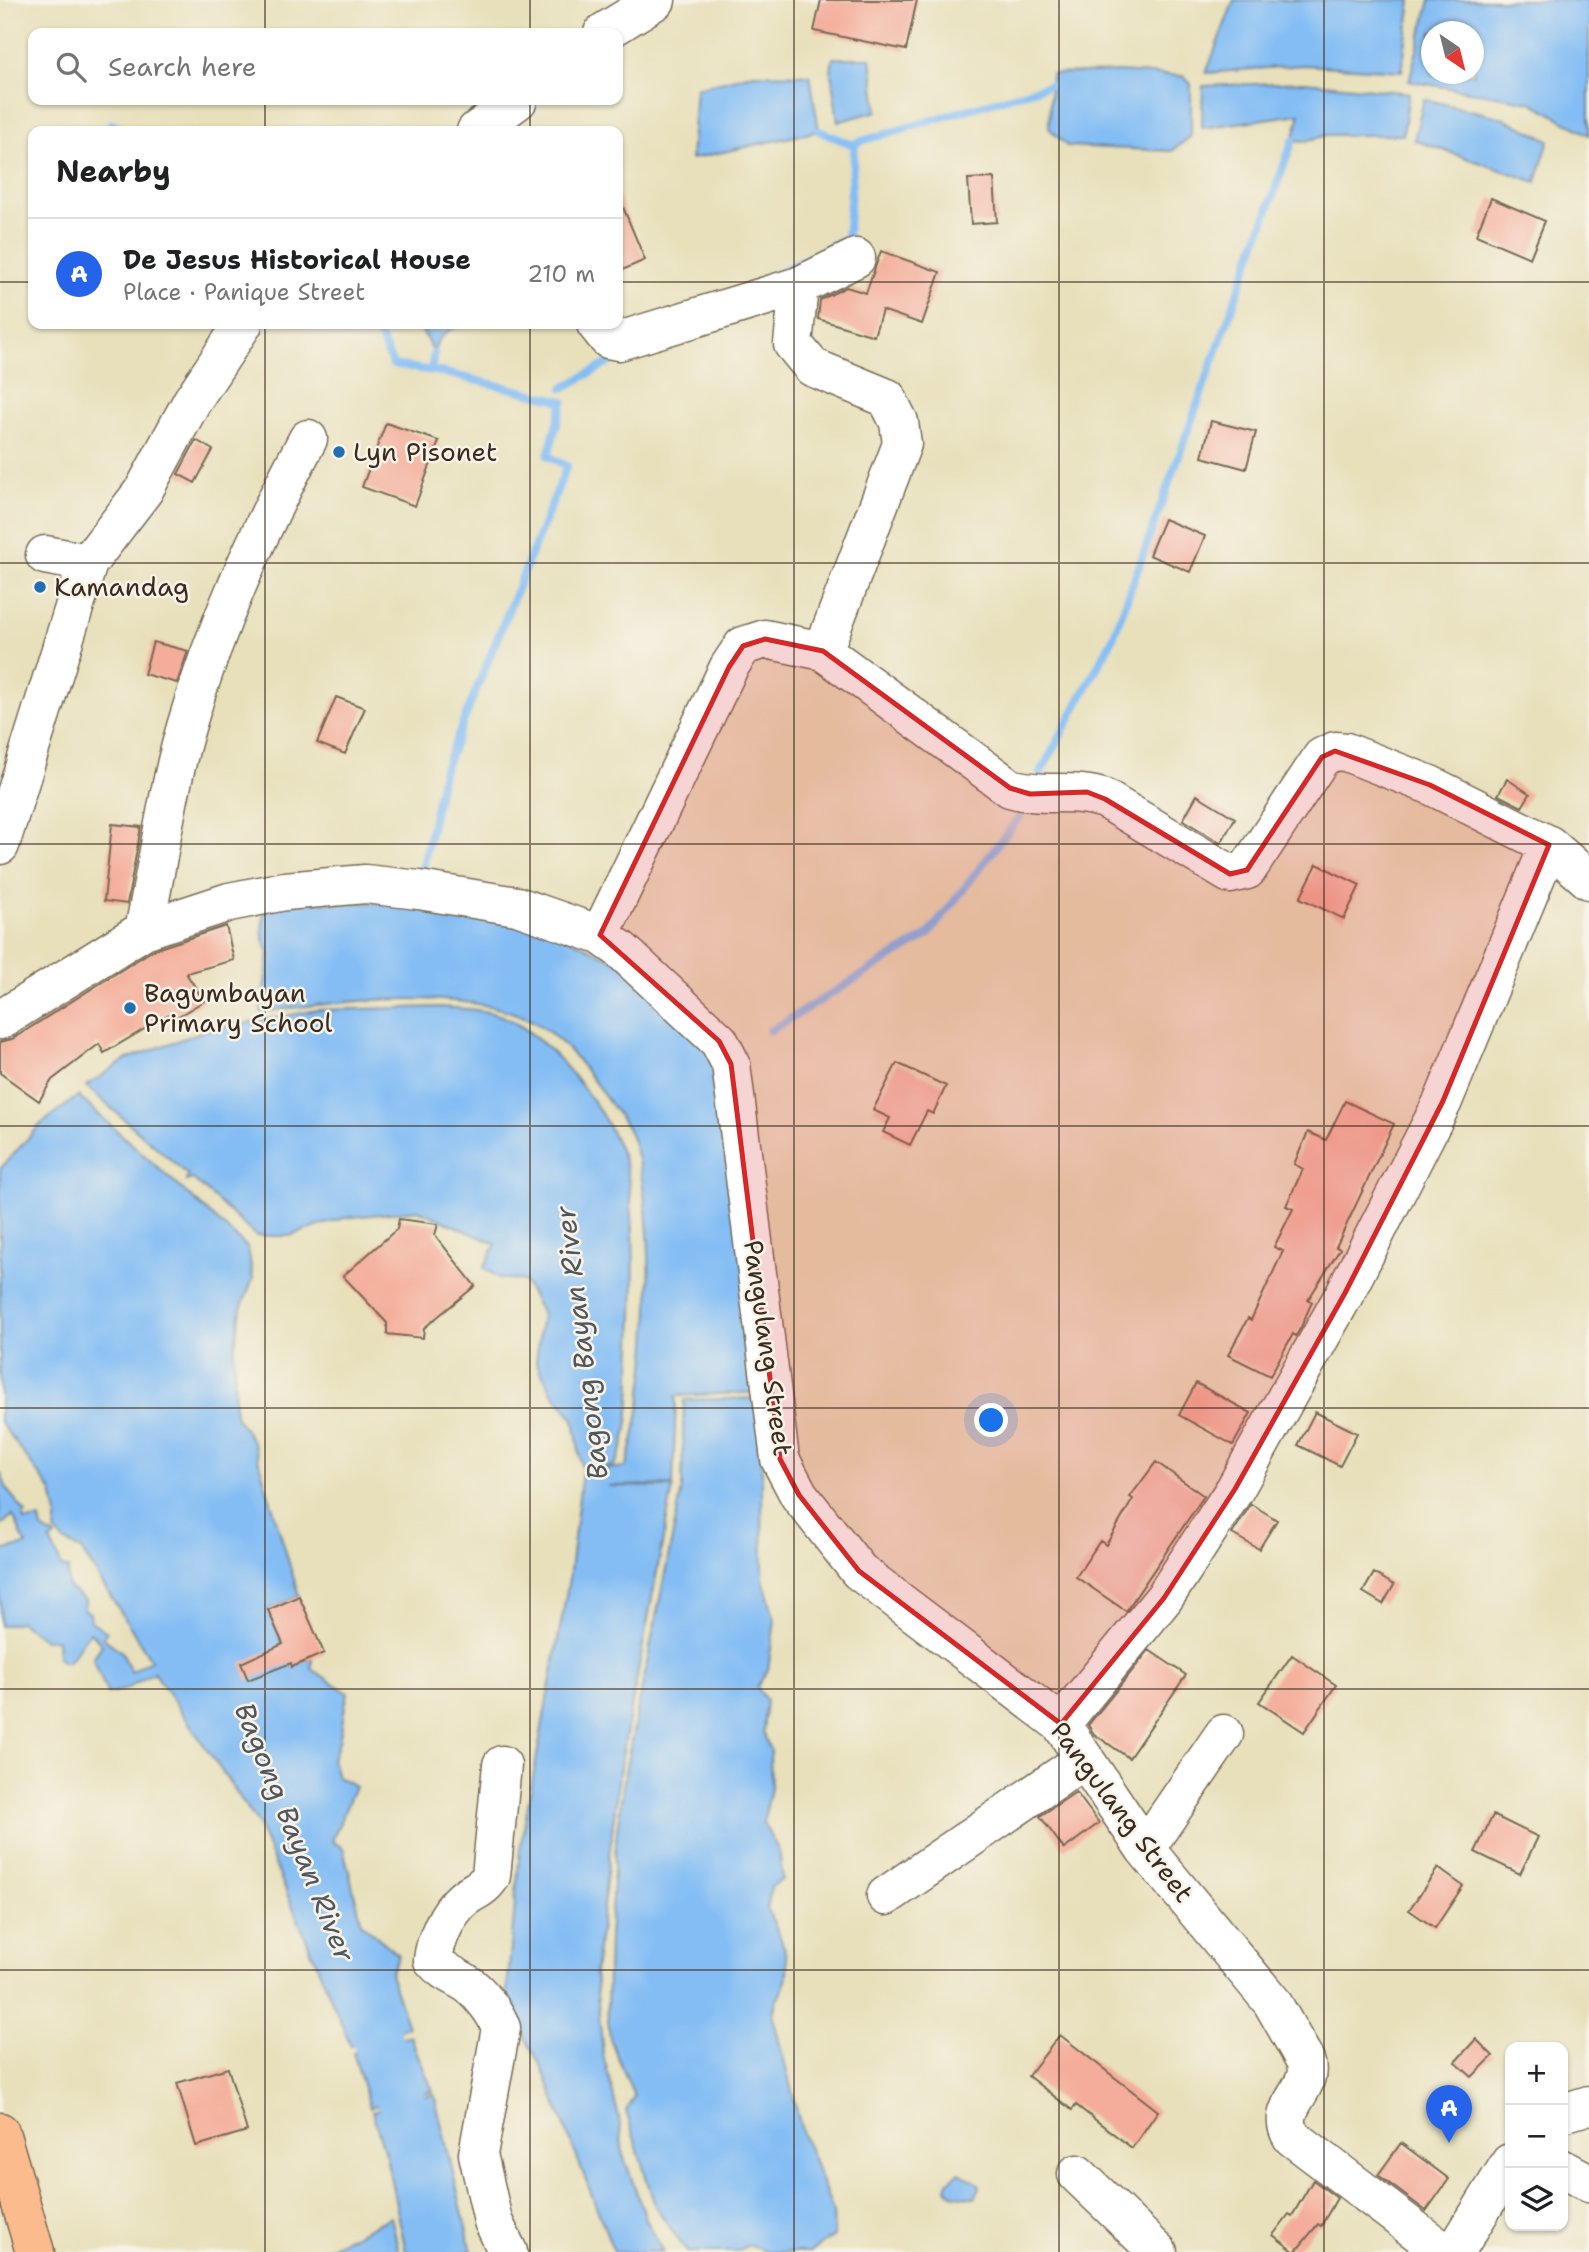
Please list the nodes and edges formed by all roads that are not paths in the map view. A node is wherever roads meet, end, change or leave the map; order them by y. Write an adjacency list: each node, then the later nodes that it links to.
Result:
1 (606, 0): 3 (street)
2 (656, 0): 4 (street)
3 (602, 28)
4 (609, 28)
5 (856, 258): 6 (street)
6 (799, 286): 8 (street); 12 (street)
7 (240, 329): 11 (street)
8 (600, 329)
9 (308, 439): 16 (street)
10 (46, 555): 11 (street)
11 (88, 563): 13 (street)
12 (823, 651): 14 (street); 17 (street)
13 (0, 845)
14 (1549, 845): 15 (street); 19 (street)
15 (1589, 880)
16 (144, 930): 17 (street, Pangulang Street); 18 (street, Pangulang Street)
17 (600, 935): 19 (street, Pangulang Street)
18 (5, 1004)
19 (1061, 1724): 21 (street, Pangulang Street)
20 (1224, 1734): 23 (street)
21 (1085, 1759): 23 (street, Pangulang Street); 24 (street)
22 (502, 1765): 33 (street)
23 (1144, 1849): 35 (street, Pangulang Street)
24 (886, 1896)
25 (1589, 2105): 26 (street)
26 (1568, 2111)
27 (0, 2132): 32 (main road)
28 (1507, 2168): 36 (street)
29 (1568, 2172): 31 (street)
30 (1077, 2174): 34 (street)
31 (1589, 2183)
32 (35, 2252)
33 (508, 2252)
34 (1158, 2252)
35 (1444, 2252)
36 (1455, 2252)

